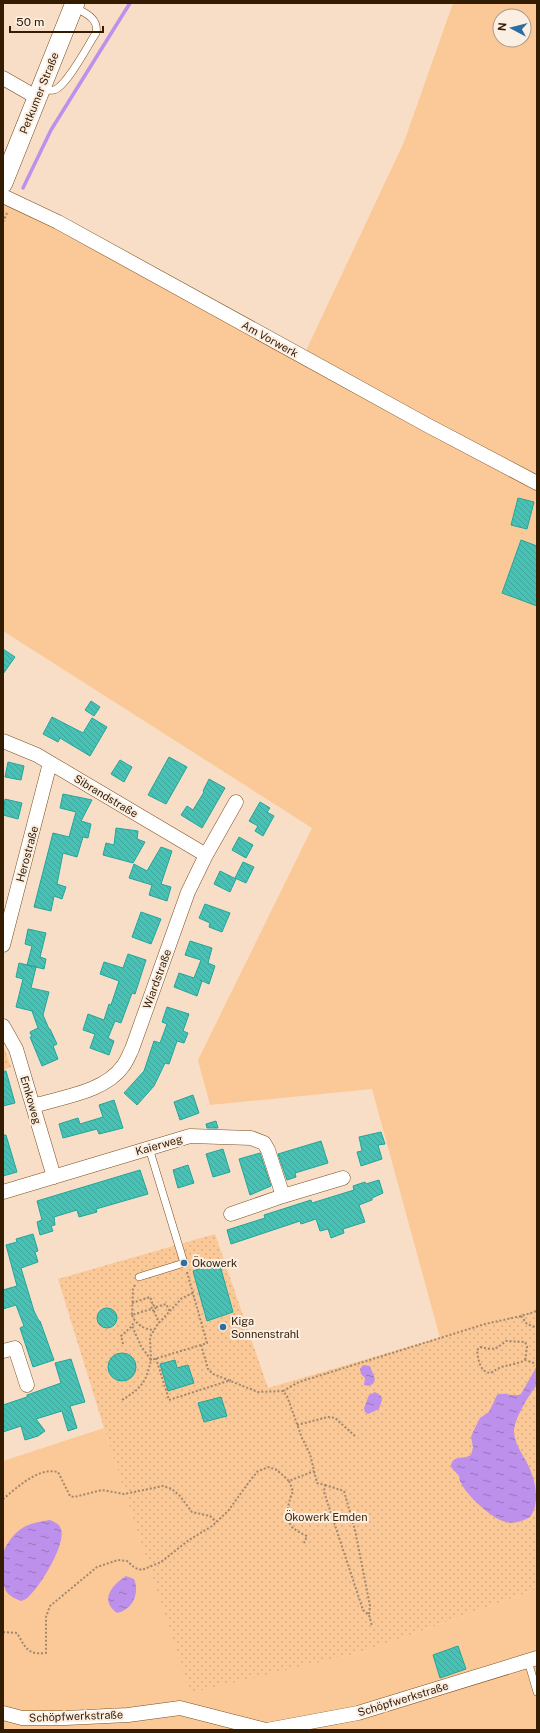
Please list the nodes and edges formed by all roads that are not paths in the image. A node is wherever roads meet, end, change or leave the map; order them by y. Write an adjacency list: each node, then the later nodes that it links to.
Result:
1 (75, 5): 3 (main road, Petkumer Straße); 3 (lane)
2 (3, 78): 3 (street)
3 (40, 93): 4 (main road, Petkumer Straße)
4 (3, 183)
5 (3, 196): 6 (street, Am Vorwerk)
6 (537, 483)
7 (3, 741): 8 (street, Sibrandstraße)
8 (50, 763): 10 (street, Sibrandstraße); 11 (street, Herostraße)
9 (236, 802): 10 (street, Wiardstraße)
10 (206, 855): 13 (street, Wiardstraße)
11 (3, 945)
12 (3, 1026): 13 (street, Emkoweg)
13 (33, 1106): 15 (street, Emkoweg)
14 (149, 1148): 15 (street, Kaierweg); 18 (street, Kaierweg); 20 (lane)
15 (54, 1177): 17 (street, Kaierweg)
16 (343, 1178): 18 (street)
17 (3, 1192)
18 (283, 1196): 19 (street)
19 (232, 1214)
20 (139, 1277)
21 (3, 1351): 22 (street)
22 (27, 1385)
23 (533, 1660): 24 (lane); 26 (street, Schöpfwerkstraße)
24 (537, 1692)
25 (3, 1713): 26 (street, Schöpfwerkstraße)
26 (266, 1730)

